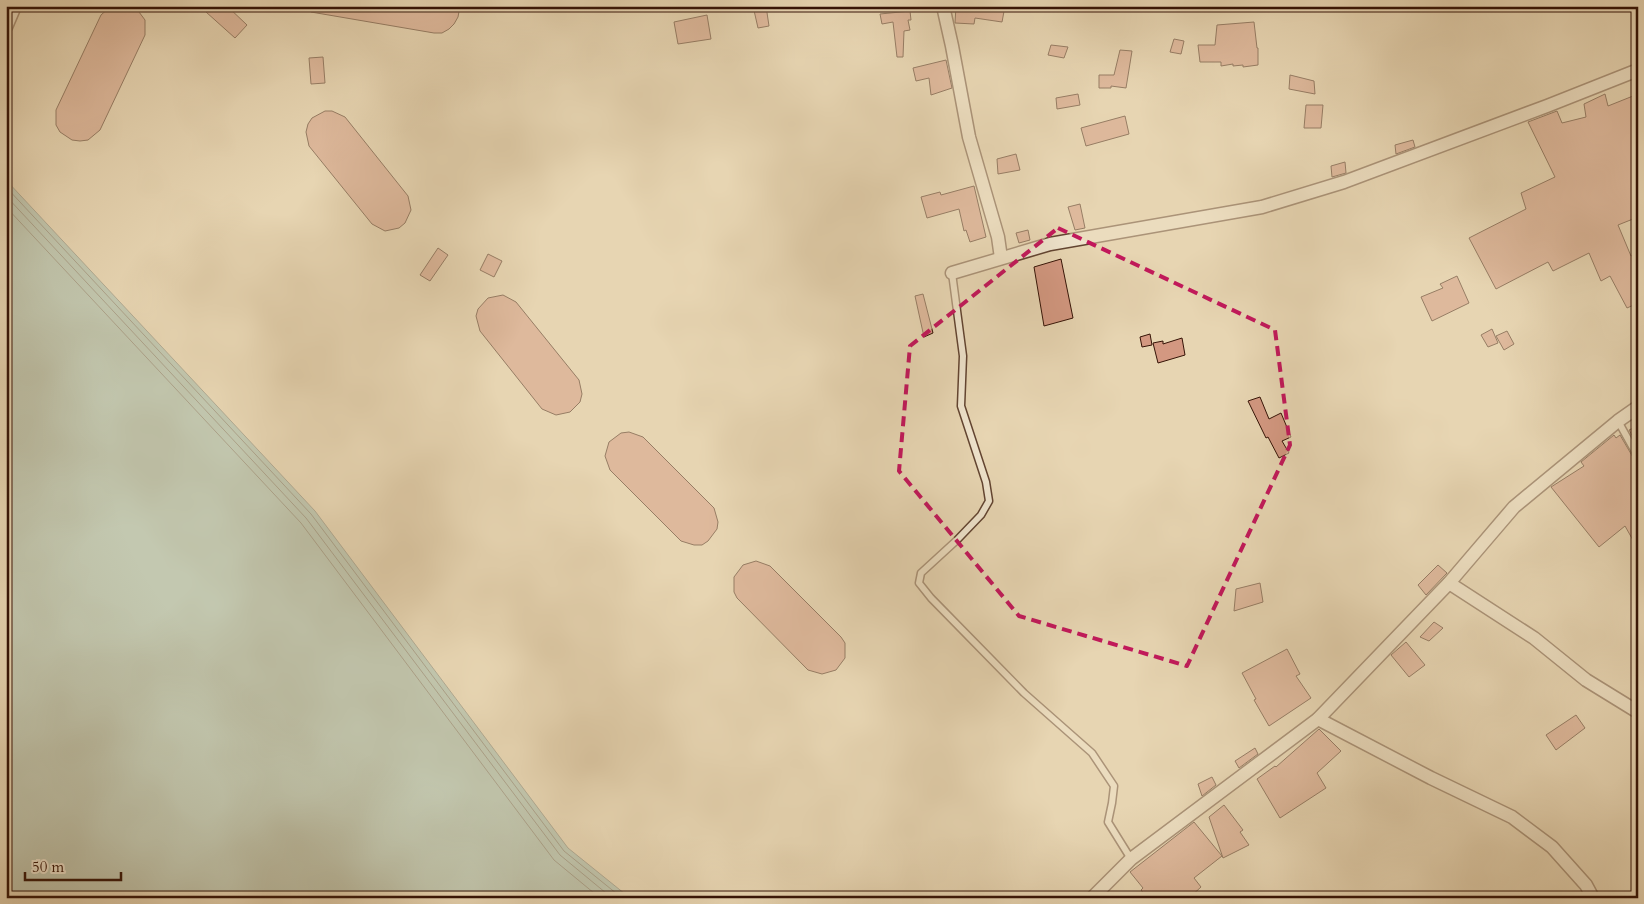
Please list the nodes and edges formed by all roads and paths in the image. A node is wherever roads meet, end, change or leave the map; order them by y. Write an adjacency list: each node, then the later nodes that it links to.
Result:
1 (15, 6): 3 (street)
2 (943, 6): 5 (street)
3 (6, 27)
4 (1638, 70): 5 (street)
5 (1001, 258): 6 (street)
6 (952, 273): 13 (lane)
7 (1638, 407): 8 (street)
8 (1618, 421): 9 (lane); 10 (street)
9 (1638, 456)
10 (1449, 583): 11 (street); 12 (street)
11 (1638, 712)
12 (1318, 719): 13 (street); 15 (street)
13 (1132, 859): 14 (street)
14 (1092, 898)
15 (1593, 898)

